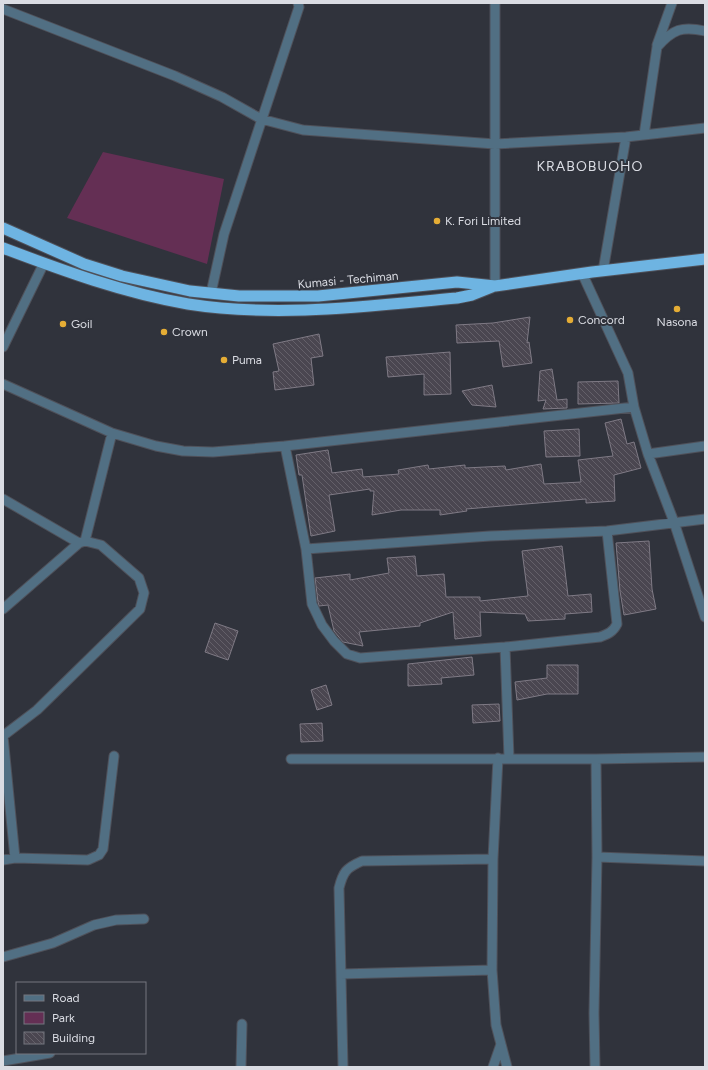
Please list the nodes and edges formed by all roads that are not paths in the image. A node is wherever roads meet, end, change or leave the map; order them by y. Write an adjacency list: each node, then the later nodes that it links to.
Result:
1 (298, 3): 7 (street)
2 (495, 3): 11 (street)
3 (672, 3): 6 (street)
4 (3, 10): 7 (street)
5 (705, 31): 6 (street)
6 (657, 47): 9 (street)
7 (261, 119): 11 (street); 19 (street)
8 (705, 128): 9 (street)
9 (644, 135): 10 (street)
10 (626, 137): 11 (street); 16 (street)
11 (495, 144): 18 (street)
12 (3, 228): 19 (highway, Kumasi - Techiman)
13 (3, 248): 15 (highway)
14 (705, 259): 16 (highway, Kumasi - Techiman)
15 (44, 264): 18 (highway); 20 (street)
16 (603, 271): 17 (highway, Kumasi - Techiman)
17 (582, 273): 18 (highway, Kumasi - Techiman); 22 (street)
18 (495, 286): 19 (highway, Kumasi - Techiman)
19 (211, 293)
20 (3, 347)
21 (3, 384): 23 (street)
22 (634, 407): 24 (street); 26 (street)
23 (112, 433): 24 (street); 31 (street)
24 (285, 446): 32 (street)
25 (705, 446): 26 (street)
26 (648, 454): 29 (street)
27 (3, 499): 31 (street)
28 (705, 520): 29 (street)
29 (674, 522): 30 (street); 34 (street)
30 (607, 531): 32 (street); 35 (street)
31 (82, 542): 33 (street); 36 (street)
32 (306, 549): 35 (street)
33 (3, 609)
34 (705, 617)
35 (505, 648): 40 (street)
36 (3, 736): 44 (street)
37 (114, 756): 44 (street)
38 (705, 757): 42 (street)
39 (498, 758): 40 (street); 41 (street); 45 (street)
40 (509, 758): 42 (street)
41 (292, 759)
42 (596, 759): 43 (street)
43 (597, 857): 47 (street); 60 (street)
44 (15, 858): 46 (street)
45 (493, 859): 50 (street); 51 (street)
46 (3, 860)
47 (705, 861)
48 (144, 919): 49 (street)
49 (3, 957)
50 (492, 970): 51 (street); 53 (street)
51 (341, 974): 57 (street)
52 (242, 1024): 56 (street)
53 (501, 1044): 58 (street); 59 (street)
54 (44, 1054): 55 (street)
55 (3, 1061)
56 (241, 1067)
57 (343, 1067)
58 (493, 1067)
59 (507, 1067)
60 (595, 1067)

